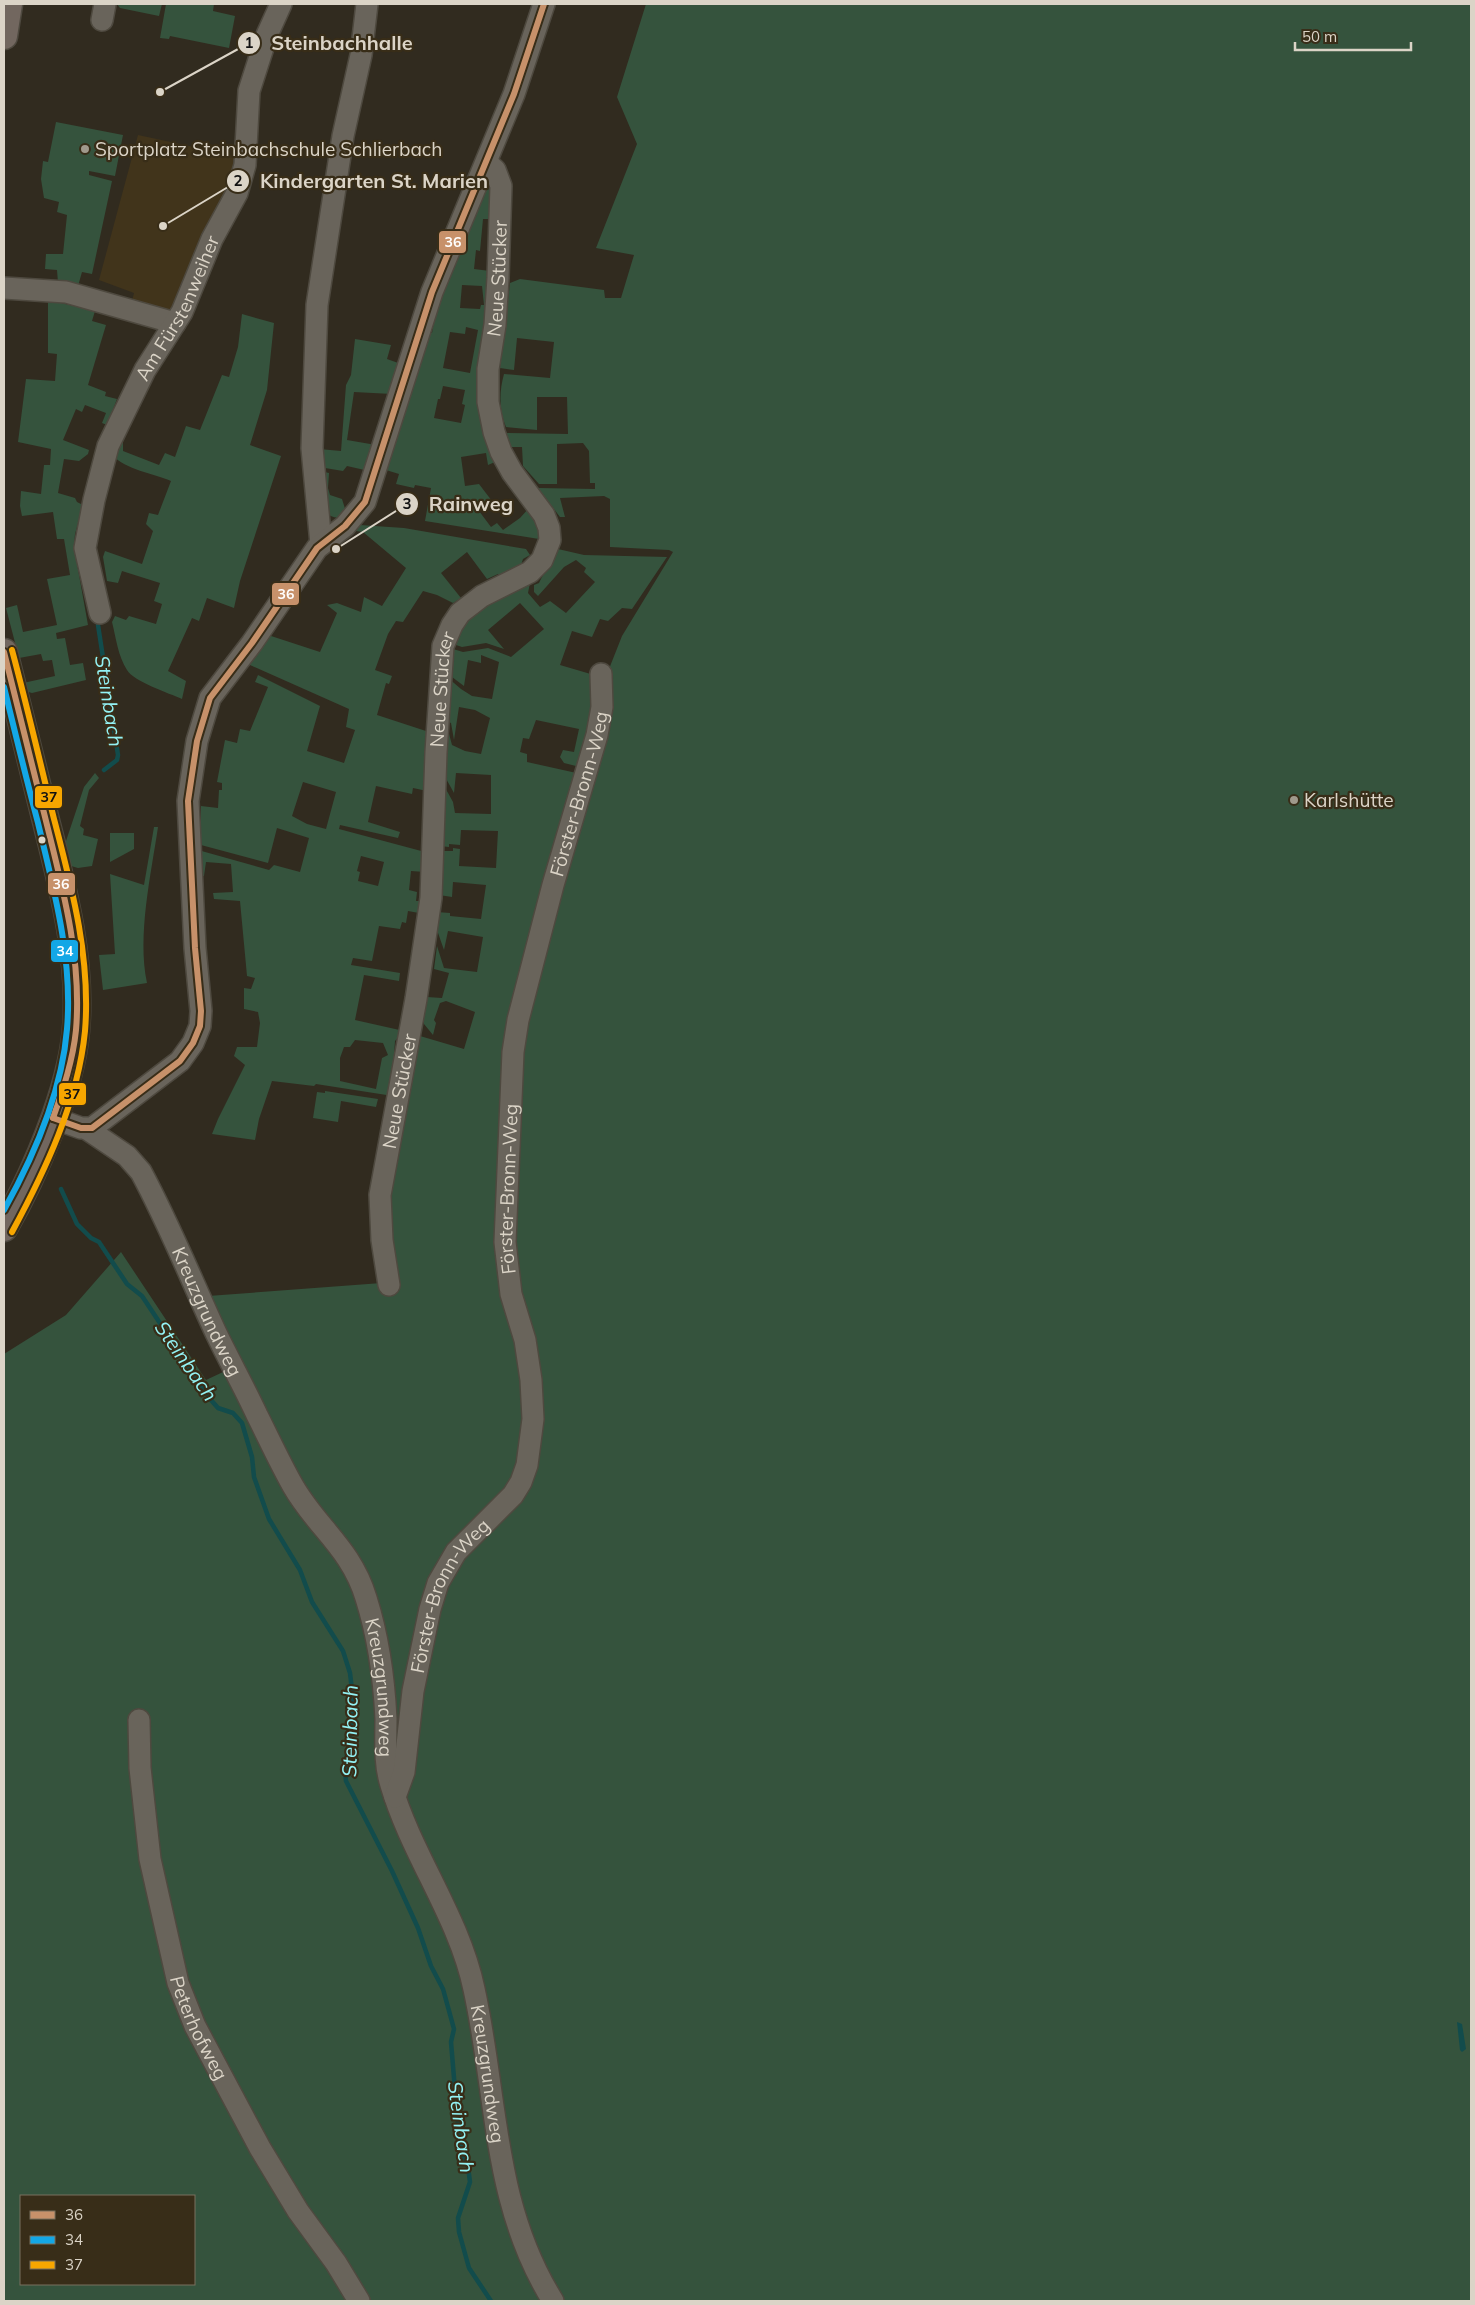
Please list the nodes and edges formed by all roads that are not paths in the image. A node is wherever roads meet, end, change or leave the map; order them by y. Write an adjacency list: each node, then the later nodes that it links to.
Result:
1 (9, 4): 5 (main road)
2 (280, 4): 8 (street, Am Fürstenweiher)
3 (367, 4): 9 (street)
4 (544, 4): 6 (street)
5 (4, 36)
6 (487, 163): 9 (street); 16 (street, Neue Stücker)
7 (4, 288): 8 (street)
8 (175, 323): 10 (street, Am Fürstenweiher)
9 (320, 544): 14 (street)
10 (100, 614)
11 (4, 652): 13 (main road)
12 (601, 674): 18 (street, Förster-Bronn-Weg)
13 (53, 1118): 14 (street, Kreuzgrundweg); 15 (main road)
14 (87, 1129): 18 (street, Kreuzgrundweg)
15 (4, 1228)
16 (390, 1285)
17 (139, 1720): 19 (street, Peterhofweg)
18 (394, 1797): 20 (street, Kreuzgrundweg)
19 (359, 2301)
20 (553, 2301)

